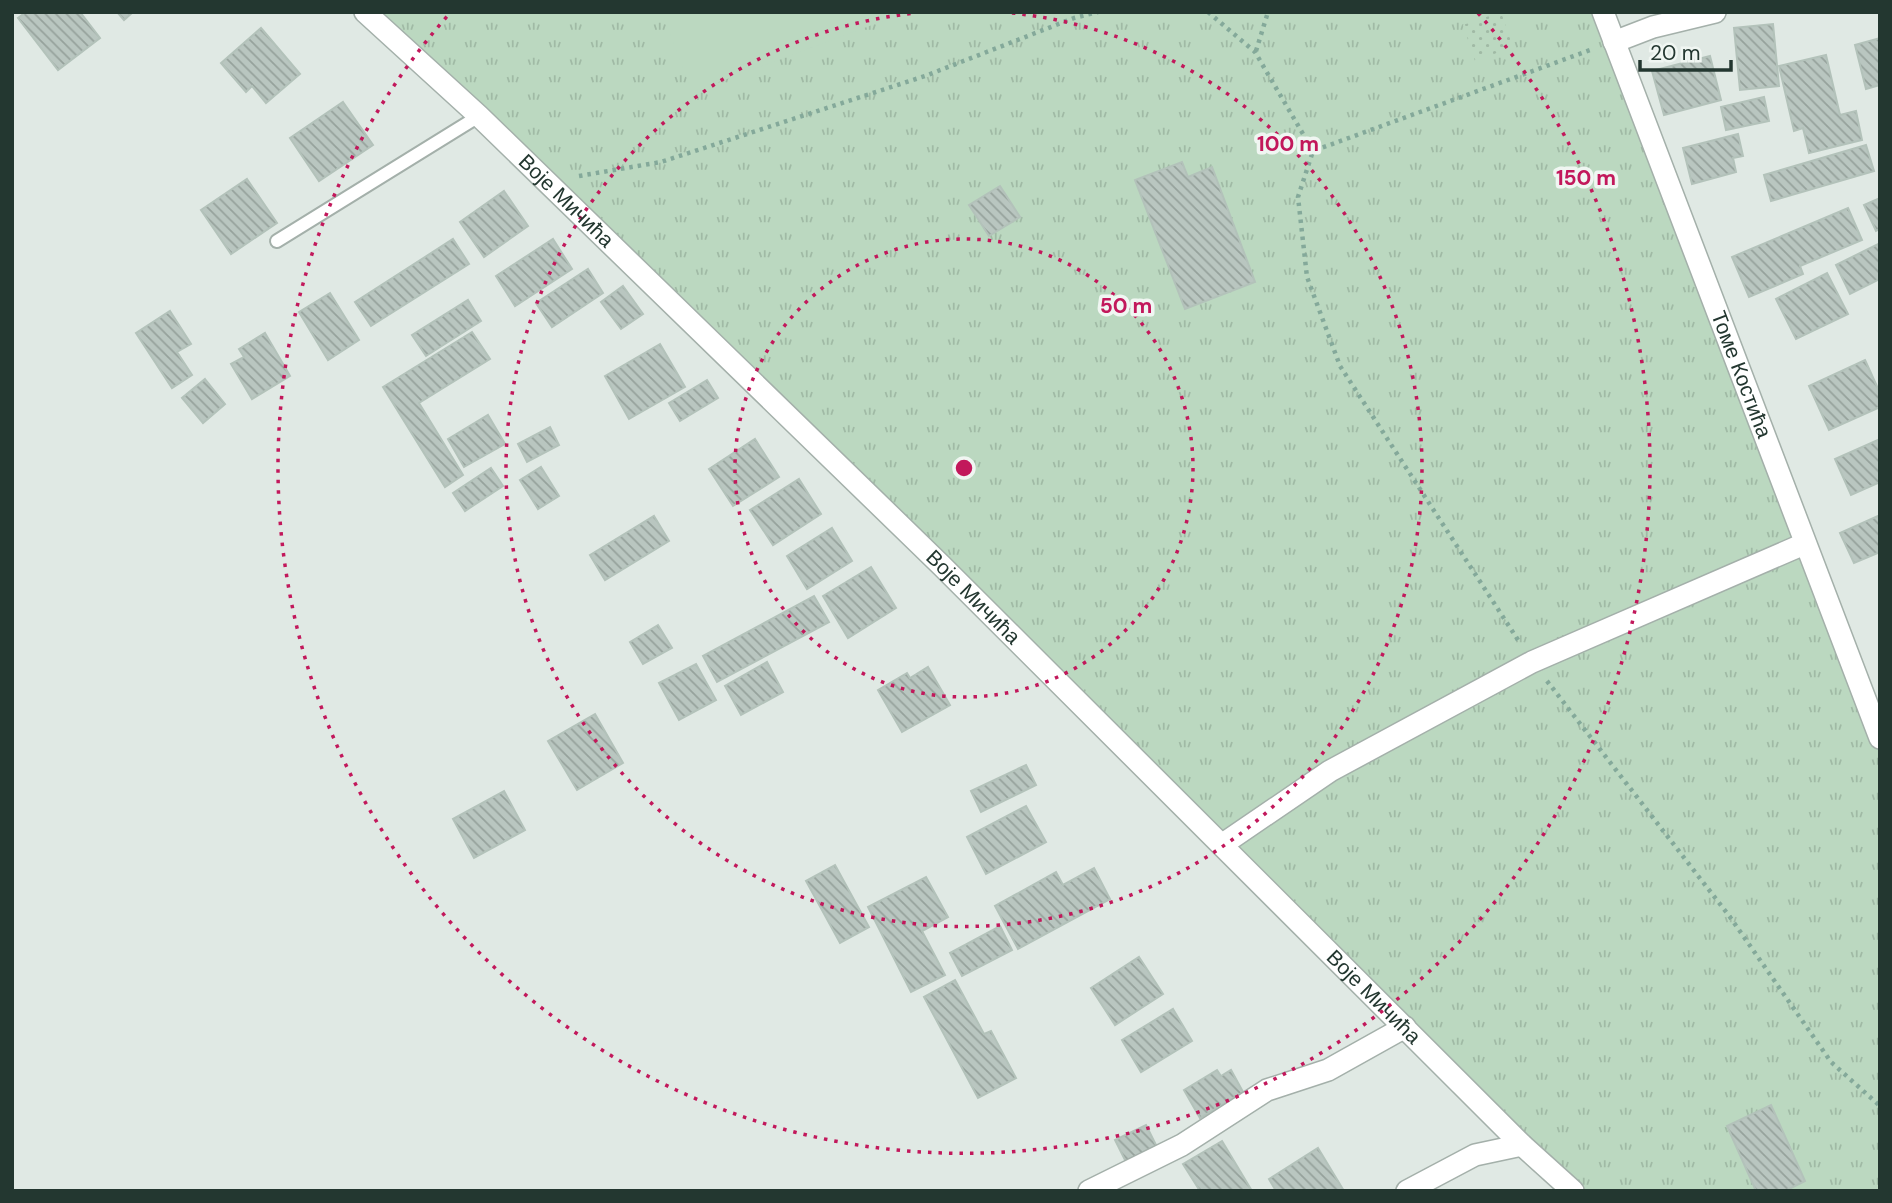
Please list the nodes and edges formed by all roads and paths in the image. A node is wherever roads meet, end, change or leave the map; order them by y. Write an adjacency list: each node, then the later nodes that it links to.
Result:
1 (365, 12): 9 (street, Воје Мичића)
2 (1098, 12): 11 (path)
3 (1208, 12): 8 (path)
4 (1268, 12): 8 (path)
5 (1603, 12): 7 (street, Томе Костића)
6 (1715, 12): 7 (street)
7 (1614, 42): 10 (path); 13 (street, Томе Костића)
8 (1255, 52): 10 (path)
9 (479, 116): 11 (street, Воје Мичића); 12 (lane)
10 (1312, 151): 14 (path)
11 (547, 182): 16 (street, Воје Мичића)
12 (277, 242)
13 (1804, 544): 14 (street); 15 (street, Томе Костића)
14 (1532, 662): 16 (street); 18 (path)
15 (1880, 738)
16 (1223, 844): 17 (street, Воје Мичића)
17 (1405, 1027): 19 (street, Воје Мичића); 20 (street)
18 (1880, 1106)
19 (1522, 1145): 21 (street); 22 (street, Воје Мичића)
20 (1089, 1191)
21 (1407, 1191)
22 (1573, 1191)

